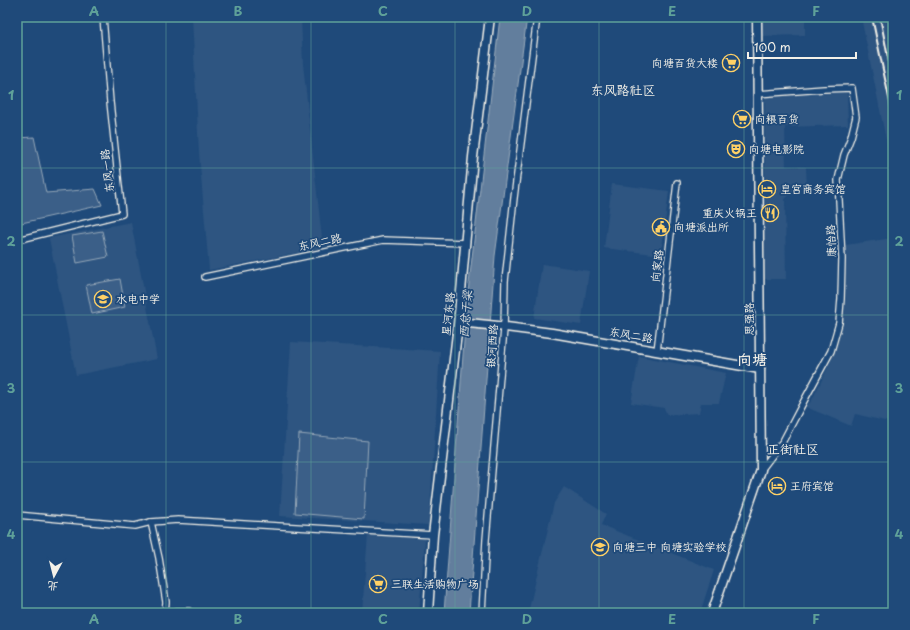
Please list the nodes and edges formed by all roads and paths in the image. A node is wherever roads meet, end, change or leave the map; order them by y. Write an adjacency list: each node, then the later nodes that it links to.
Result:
1 (103, 17): 7 (street, 东风一路)
2 (490, 17): 8 (street, 星河东路)
3 (537, 17): 11 (street, 银河西路)
4 (757, 17): 5 (street, 思强路)
5 (758, 94): 13 (street, 思强路); 14 (street, 康怡路)
6 (677, 183): 12 (street, 向家路)
7 (17, 240)
8 (466, 243): 9 (street, 东风二路); 10 (street, 星河东路)
9 (205, 277)
10 (461, 323): 11 (street, 东风二路); 17 (street, 星河东路)
11 (501, 326): 12 (street, 东风二路); 22 (street, 银河西路)
12 (657, 351): 13 (street, 东风二路)
13 (760, 369): 14 (street, 思强路)
14 (761, 470): 23 (street, 思强路)
15 (17, 515): 16 (street)
16 (151, 522): 17 (street); 18 (street)
17 (434, 535): 21 (street, 星河东路)
18 (165, 613)
19 (176, 613): 20 (street)
20 (191, 613)
21 (428, 613)
22 (482, 613)
23 (712, 613)

